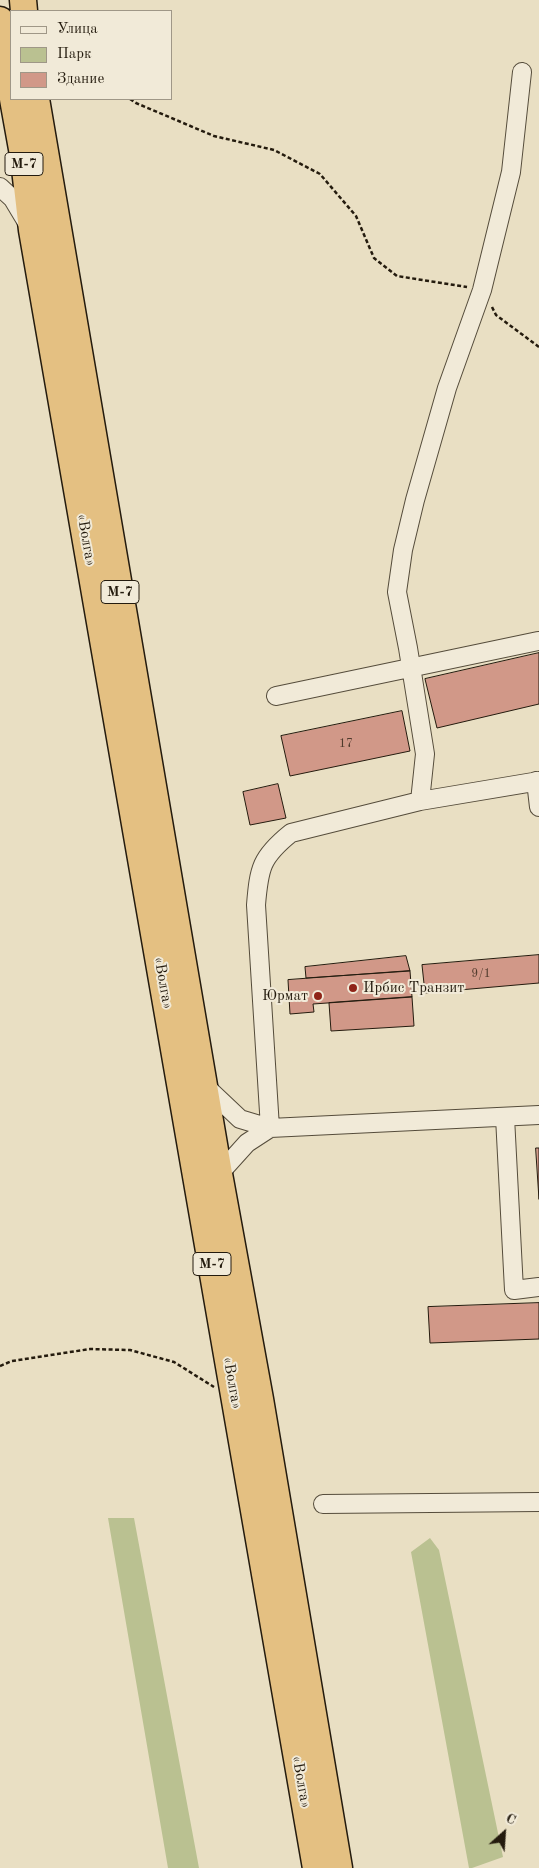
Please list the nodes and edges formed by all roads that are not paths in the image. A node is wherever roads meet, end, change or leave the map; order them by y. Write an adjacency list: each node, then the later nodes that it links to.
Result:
1 (0, 20): 3 (highway)
2 (522, 72): 9 (street)
3 (6, 84)
4 (13, 100): 7 (highway, «Волга» / М-7)
5 (36, 100): 14 (highway, «Волга» / М-7)
6 (0, 187): 7 (street)
7 (32, 230): 22 (highway, «Волга» / М-7)
8 (538, 641): 9 (street)
9 (411, 667): 10 (street); 12 (street)
10 (276, 696)
11 (538, 781): 12 (street); 13 (street)
12 (420, 801): 17 (street)
13 (539, 807)
14 (204, 1085): 17 (street); 18 (highway, «Волга» / М-7)
15 (539, 1116): 16 (street)
16 (504, 1117): 17 (street); 19 (street)
17 (270, 1128): 18 (street)
18 (219, 1174): 23 (highway, «Волга» / М-7)
19 (539, 1287)
20 (539, 1502): 21 (street)
21 (323, 1504)
22 (316, 1868)
23 (339, 1868)

